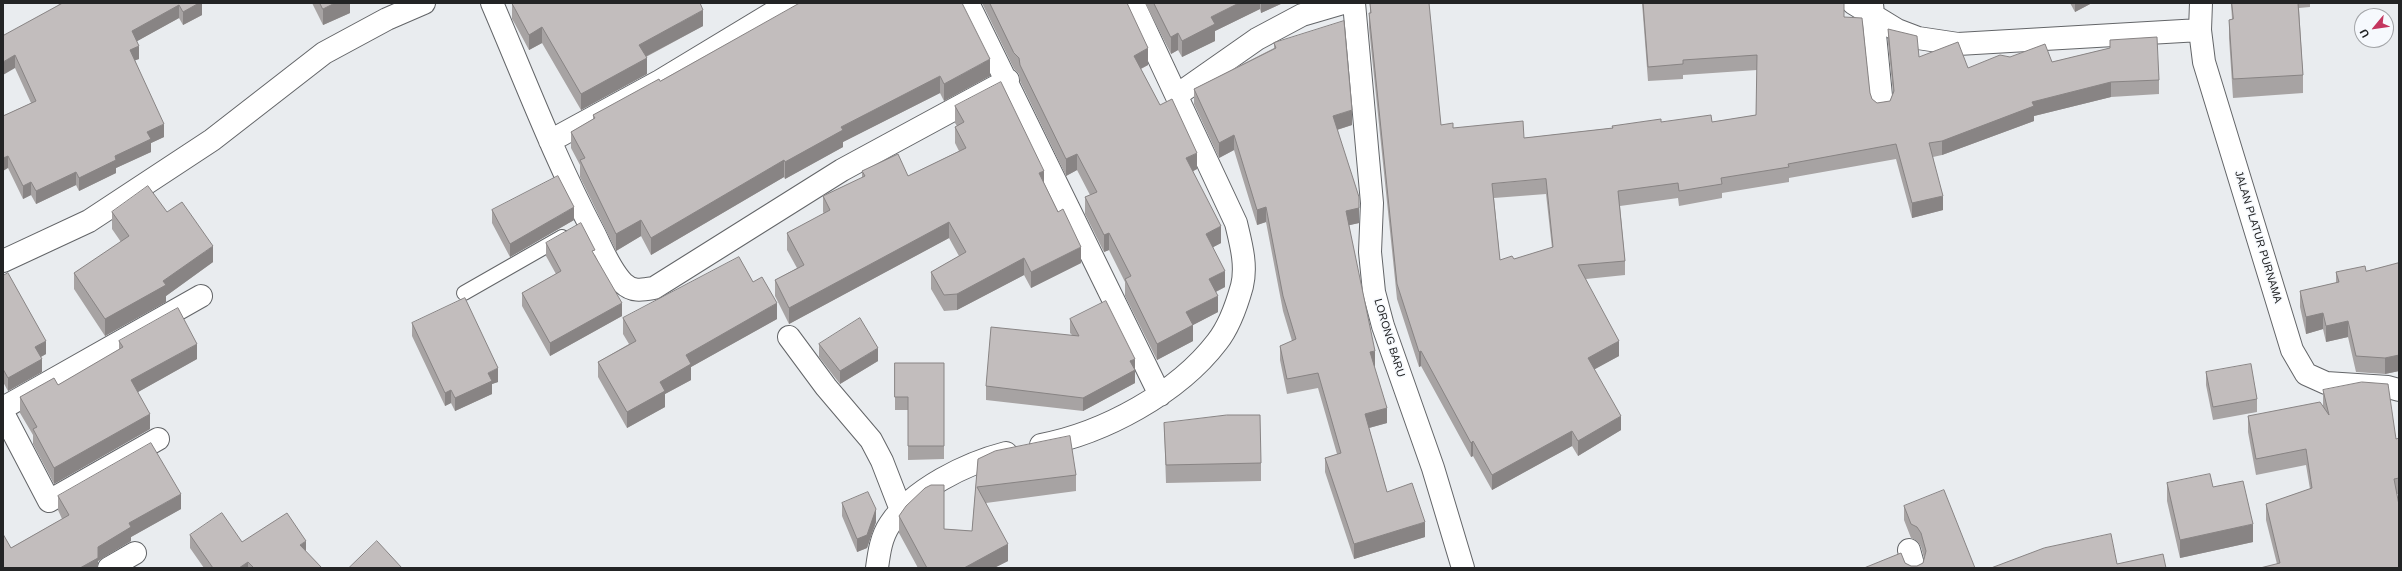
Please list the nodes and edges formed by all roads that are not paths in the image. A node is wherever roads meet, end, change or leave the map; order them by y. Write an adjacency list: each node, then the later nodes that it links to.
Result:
1 (424, 3): 17 (street)
2 (492, 3): 15 (street)
3 (790, 3): 15 (street)
4 (968, 3): 12 (street)
5 (1133, 3): 13 (street)
6 (1343, 3): 13 (street)
7 (1354, 3): 30 (street, LORONG BARU)
8 (1853, 3): 10 (street)
9 (2201, 3): 11 (street, JALAN PLATUR PURNAMA)
10 (1872, 9): 11 (street); 14 (street)
11 (2200, 30): 21 (street, JALAN PLATUR PURNAMA)
12 (1008, 80): 16 (street); 22 (street)
13 (1177, 94): 22 (street)
14 (1882, 106)
15 (550, 141): 16 (street)
16 (588, 222): 18 (lane)
17 (3, 261)
18 (464, 293)
19 (201, 296): 23 (street)
20 (789, 337): 26 (street)
21 (2399, 389)
22 (1160, 395): 26 (street)
23 (3, 408)
24 (3, 413): 25 (street)
25 (158, 439)
26 (900, 510): 29 (street)
27 (135, 553): 28 (street)
28 (109, 568)
29 (878, 568)
30 (1463, 568)

